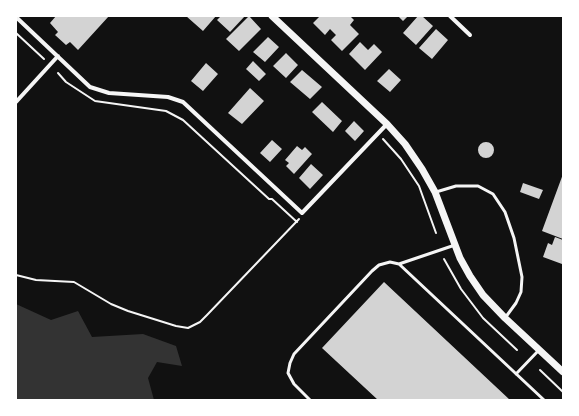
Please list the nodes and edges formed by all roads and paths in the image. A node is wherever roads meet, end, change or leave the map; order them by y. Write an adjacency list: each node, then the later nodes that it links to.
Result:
1 (272, 16): 10 (street)
2 (450, 16): 5 (street)
3 (16, 17): 6 (street)
4 (16, 33): 7 (path)
5 (470, 35)
6 (58, 56): 9 (street); 13 (street)
7 (44, 59)
8 (58, 73): 14 (path)
9 (16, 102)
10 (388, 124): 12 (street); 13 (street)
11 (382, 138): 15 (path)
12 (435, 192): 16 (street); 20 (lane)
13 (302, 213): 14 (path)
14 (297, 222): 19 (path)
15 (436, 233)
16 (455, 245): 18 (lane); 20 (street)
17 (444, 258): 21 (path)
18 (399, 264): 25 (lane); 27 (lane)
19 (16, 275)
20 (505, 318): 22 (street)
21 (517, 350)
22 (539, 350): 24 (street); 25 (lane)
23 (540, 370): 26 (path)
24 (563, 372)
25 (516, 374): 28 (lane)
26 (563, 392)
27 (310, 400)
28 (544, 400)

